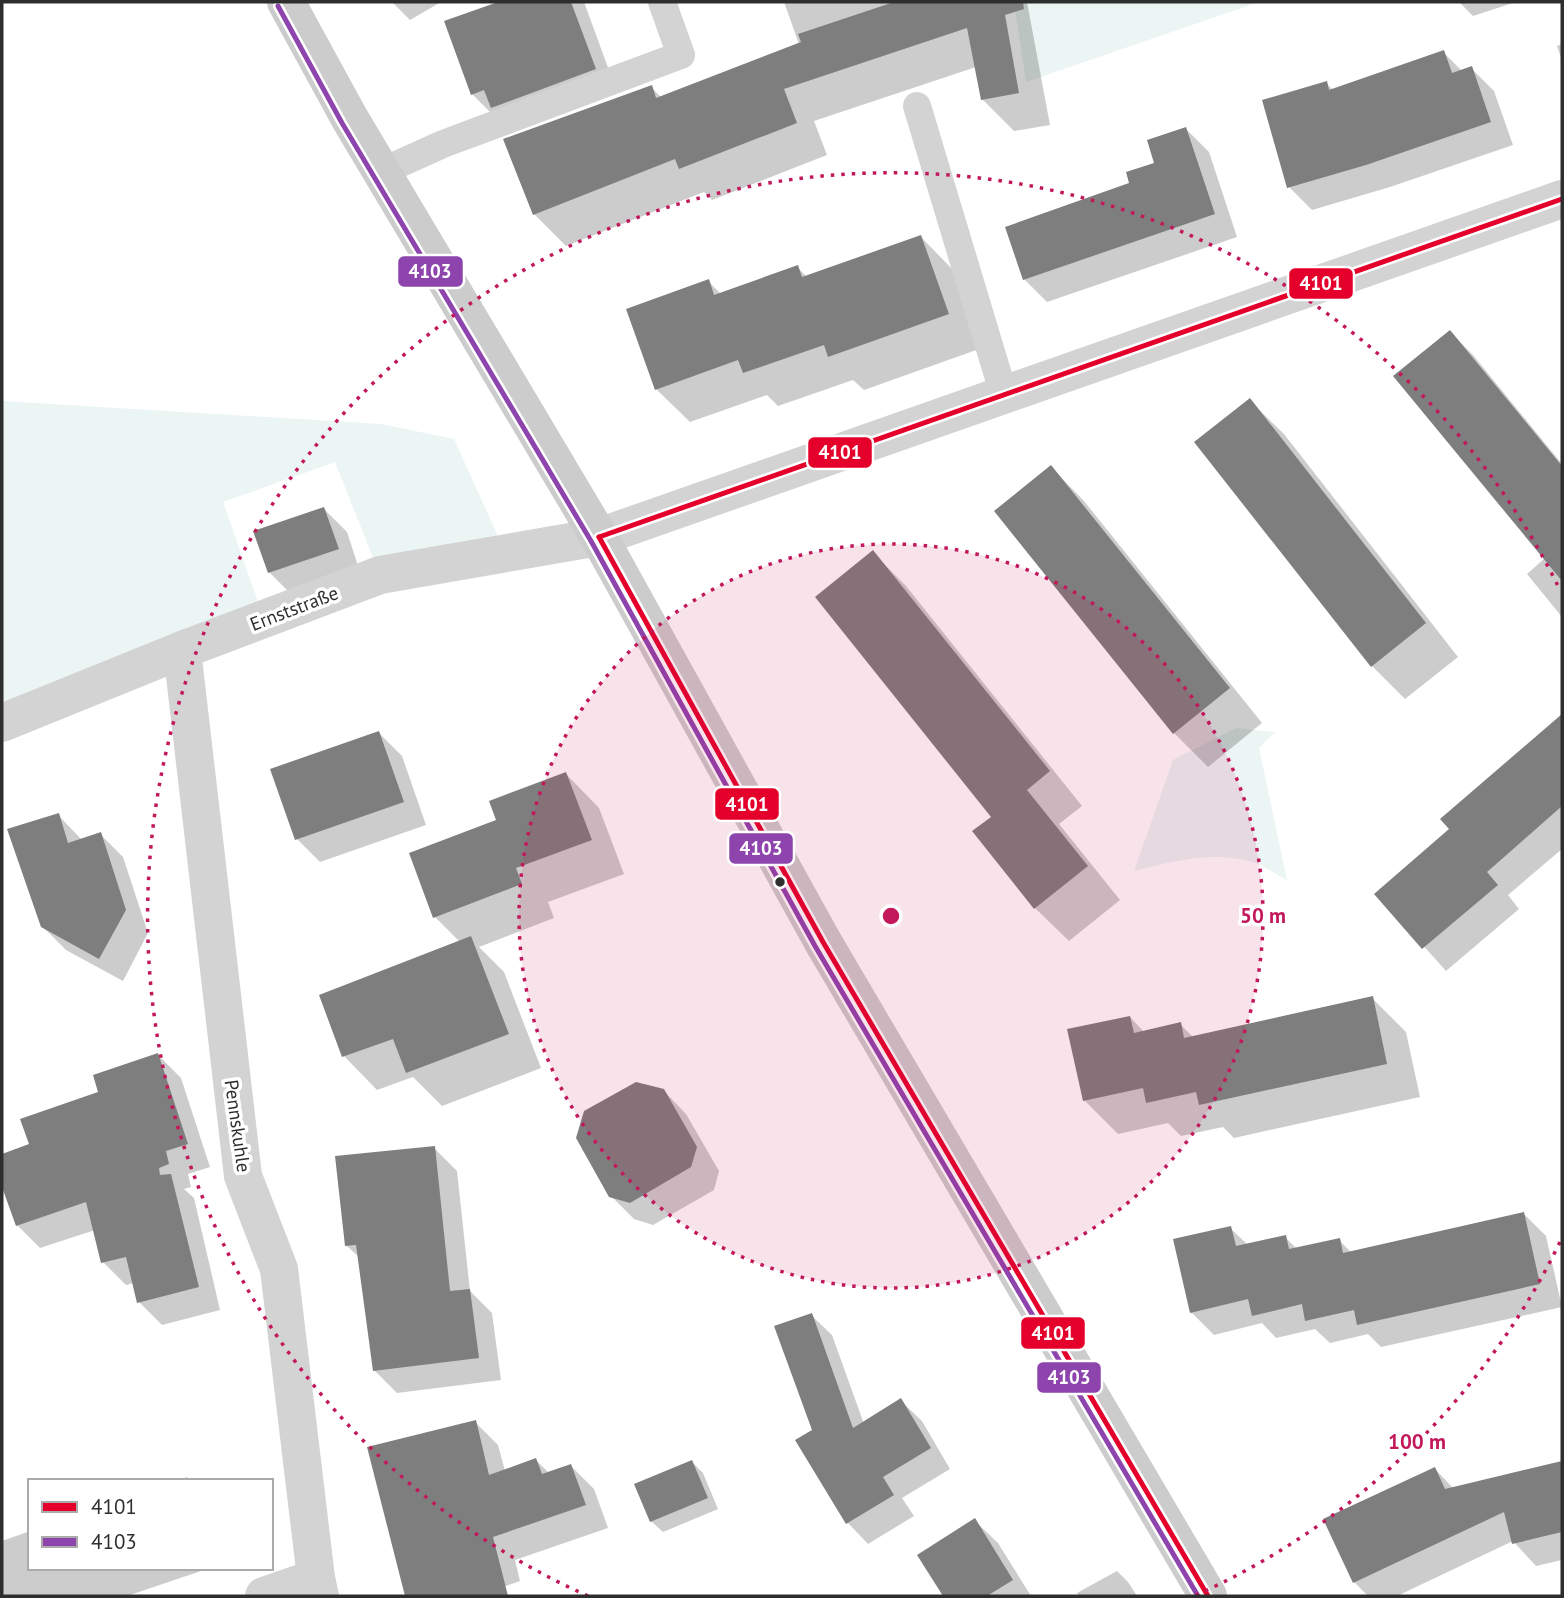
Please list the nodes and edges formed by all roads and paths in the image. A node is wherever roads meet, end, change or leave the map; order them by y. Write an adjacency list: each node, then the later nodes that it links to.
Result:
1 (286, 2): 4 (main road)
2 (662, 2): 4 (lane)
3 (917, 106): 6 (lane)
4 (382, 172): 7 (main road)
5 (1562, 199): 6 (street, Ernststraße)
6 (1004, 395): 7 (street, Ernststraße)
7 (599, 537): 8 (street, Ernststraße); 12 (main road)
8 (181, 650): 9 (street, Ernststraße); 10 (street, Pennskuhle)
9 (2, 723)
10 (318, 1587): 11 (street)
11 (264, 1596)
12 (1208, 1596)

